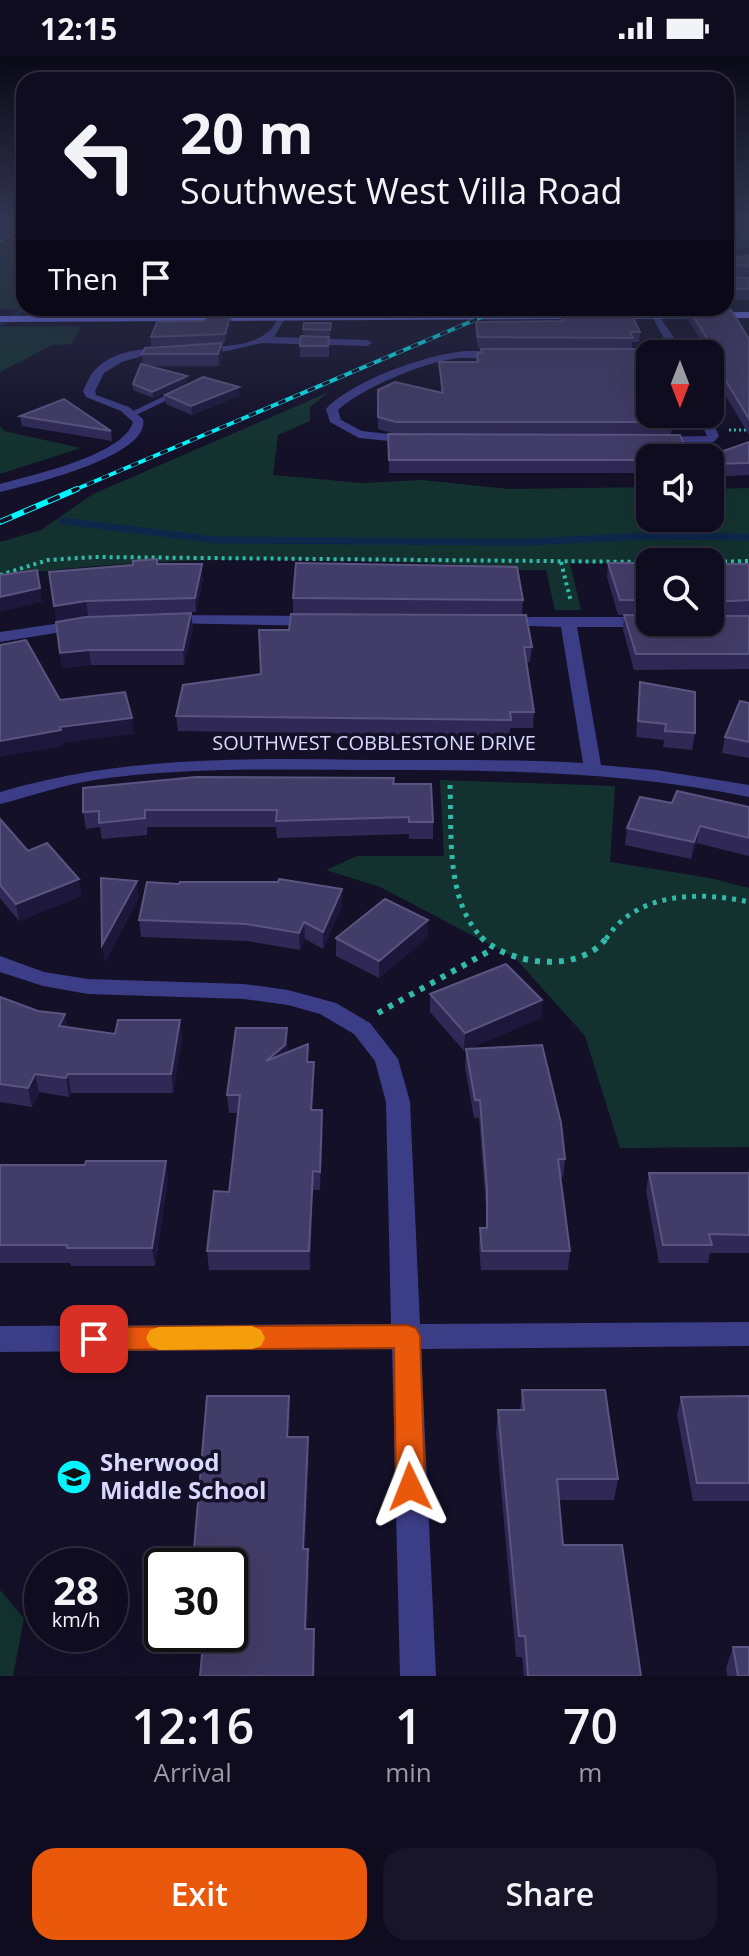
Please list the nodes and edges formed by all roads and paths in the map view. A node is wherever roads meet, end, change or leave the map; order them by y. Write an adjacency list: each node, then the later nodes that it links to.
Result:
1 (158, 316): 4 (main road)
2 (283, 316): 5 (street)
3 (657, 316): 6 (street)
4 (0, 319)
5 (262, 340): 7 (street); 12 (street)
6 (671, 340)
7 (367, 343)
8 (518, 354): 15 (street)
9 (593, 354): 10 (street)
10 (636, 354)
11 (196, 385): 12 (lane)
12 (133, 413): 16 (street)
13 (711, 428): 14 (street)
14 (649, 441)
15 (434, 442)
16 (0, 488)
17 (749, 561): 20 (path)
18 (561, 562): 19 (path); 21 (path); 25 (path)
19 (636, 562)
20 (724, 562)
21 (0, 575)
22 (145, 621): 23 (street)
23 (334, 621)
24 (477, 622): 25 (street)
25 (572, 622): 26 (street); 30 (street)
26 (636, 622)
27 (100, 623): 28 (street)
28 (0, 637)
29 (449, 765): 30 (street, SOUTHWEST COBBLESTONE DRIVE); 32 (street, SOUTHWEST COBBLESTONE DRIVE); 34 (path)
30 (593, 768): 31 (street, SOUTHWEST COBBLESTONE DRIVE)
31 (749, 791)
32 (0, 798)
33 (749, 902): 34 (path)
34 (493, 949): 36 (path)
35 (0, 963): 36 (street)
36 (355, 1024): 38 (street)
37 (749, 1334): 38 (street)
38 (407, 1336): 39 (street); 40 (street)
39 (0, 1339)
40 (418, 1676)

